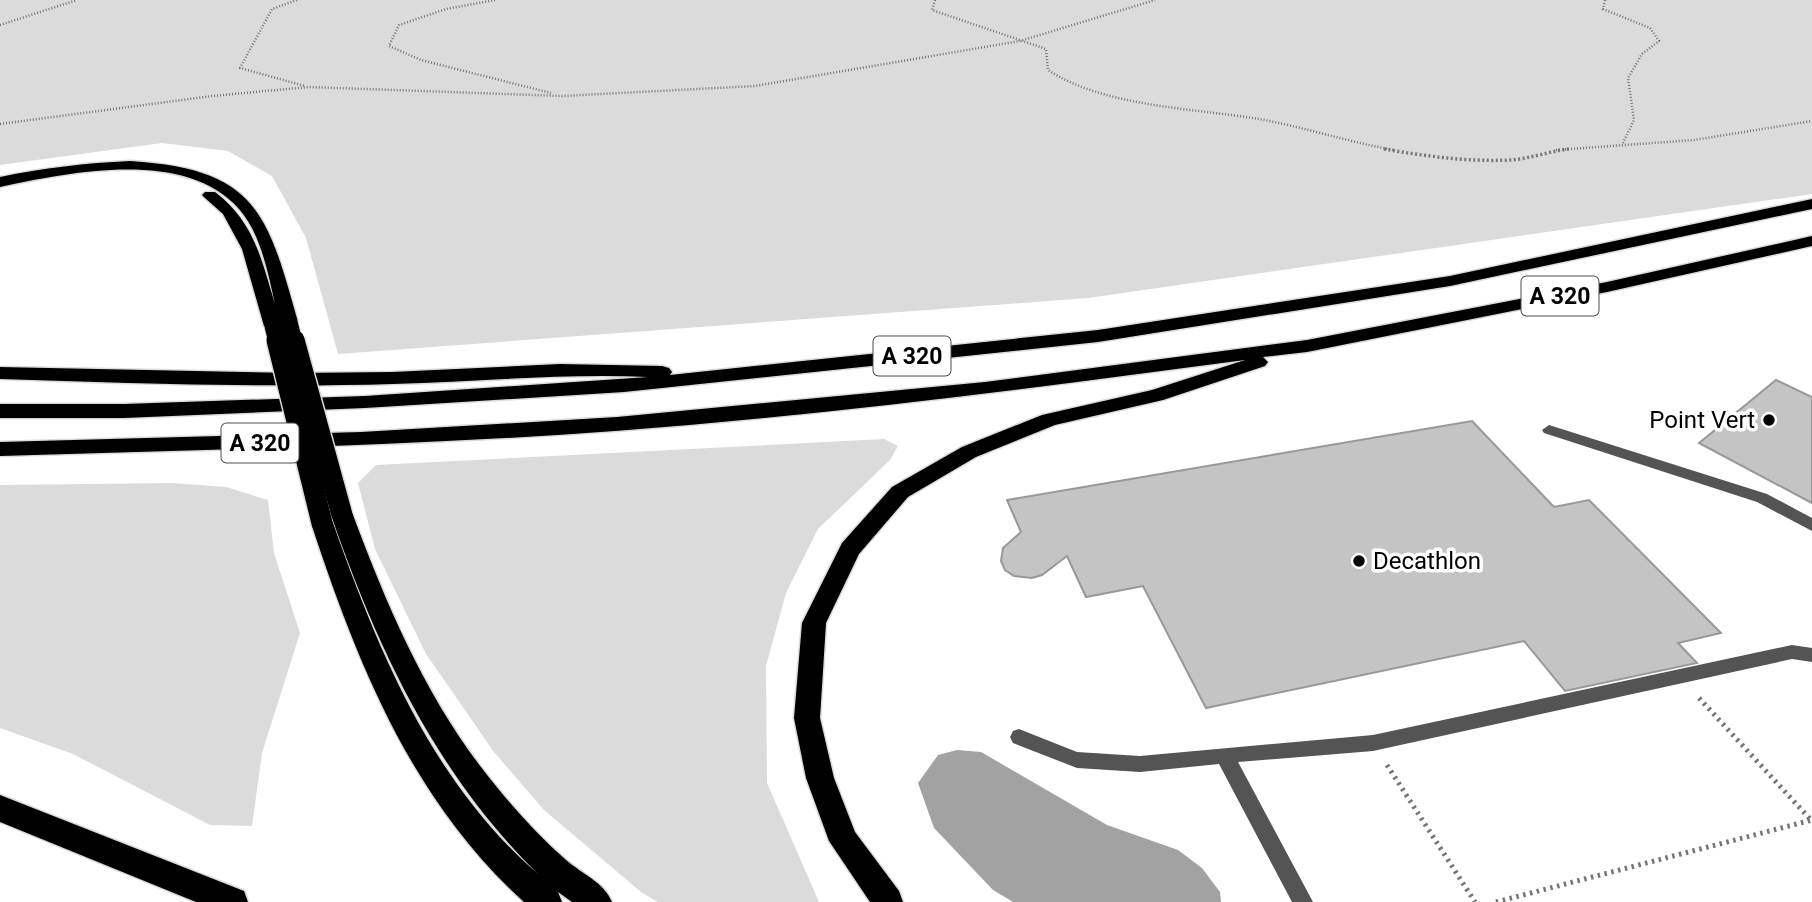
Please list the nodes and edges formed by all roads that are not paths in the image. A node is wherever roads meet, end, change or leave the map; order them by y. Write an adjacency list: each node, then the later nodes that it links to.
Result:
1 (0, 182): 5 (highway)
2 (0, 193): 5 (highway)
3 (1812, 204): 8 (highway, A 320)
4 (1812, 241): 6 (highway, A 320)
5 (281, 324): 12 (highway, bridge)
6 (1307, 346): 11 (highway, A 320); 21 (highway)
7 (0, 373): 8 (highway)
8 (723, 377): 9 (highway, A 320)
9 (0, 411)
10 (1549, 430): 13 (lane)
11 (0, 449)
12 (332, 519): 19 (highway); 20 (highway)
13 (1812, 525)
14 (1812, 655): 16 (lane)
15 (1019, 737): 16 (lane)
16 (1224, 755): 22 (lane)
17 (0, 808): 18 (highway)
18 (233, 902)
19 (547, 902)
20 (597, 902)
21 (888, 902)
22 (1303, 902)

